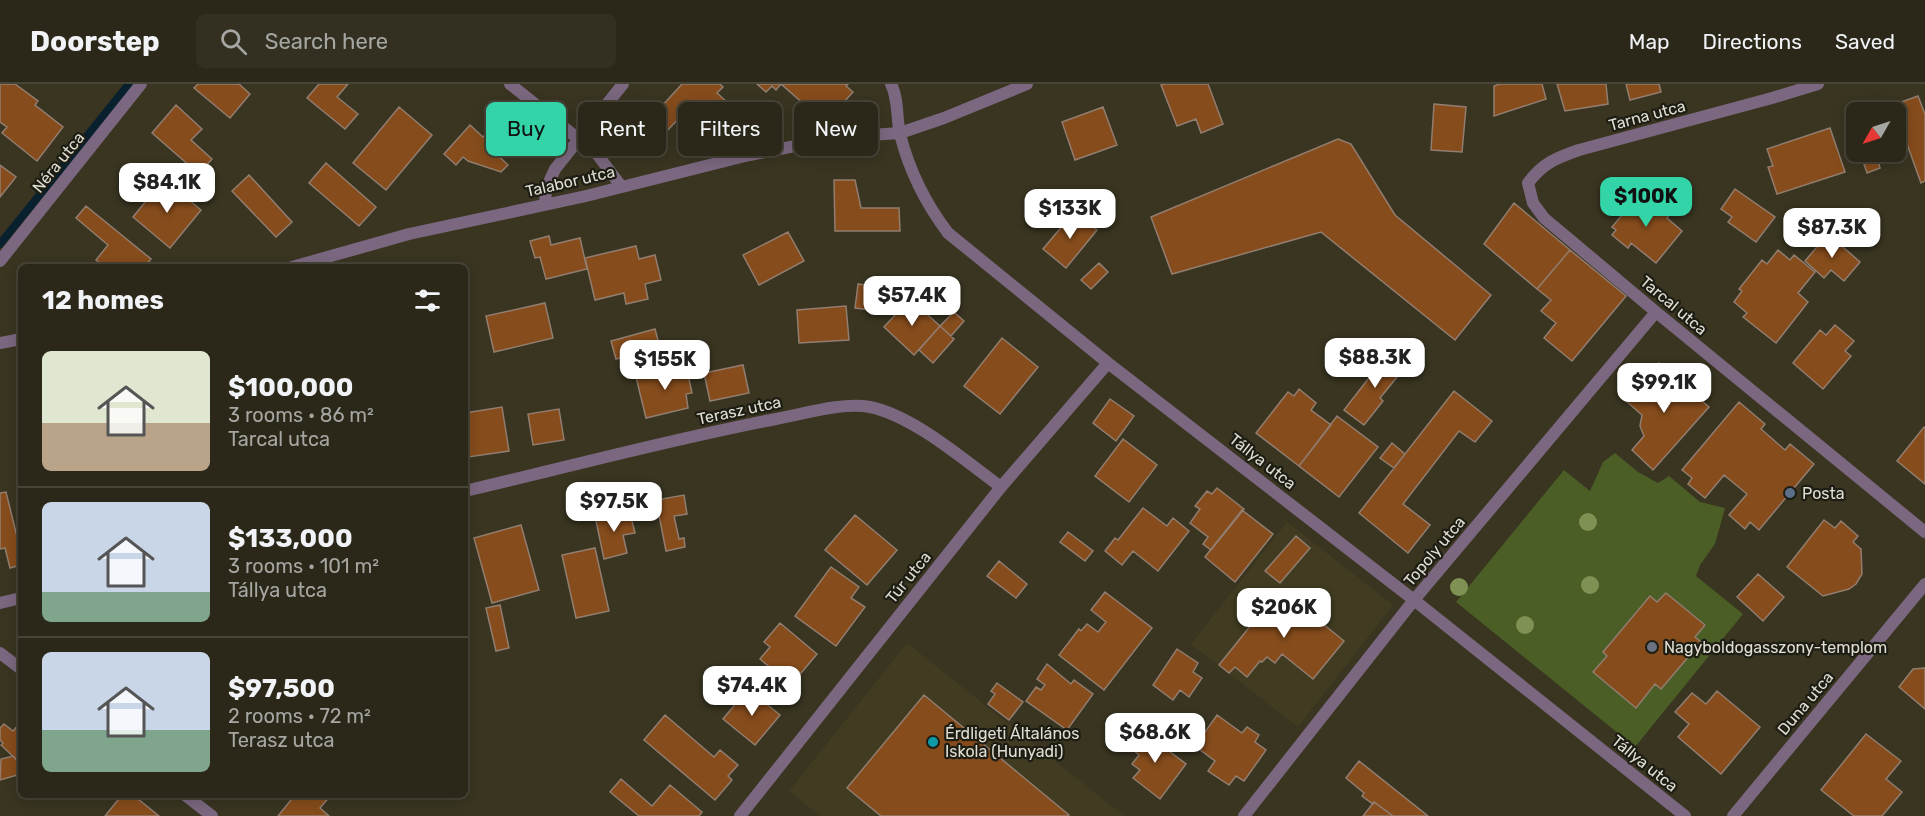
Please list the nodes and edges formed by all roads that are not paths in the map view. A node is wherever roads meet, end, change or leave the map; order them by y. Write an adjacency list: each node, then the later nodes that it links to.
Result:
1 (141, 84): 15 (street, Néra utca)
2 (510, 84): 9 (street)
3 (623, 84): 7 (street)
4 (891, 84): 8 (street, Tállya utca)
5 (1027, 84): 8 (street, Talabor utca)
6 (1818, 84): 12 (street, Tarna utca)
7 (608, 102)
8 (900, 133): 13 (street, Talabor utca); 20 (street, Tállya utca)
9 (578, 137)
10 (578, 139): 14 (street)
11 (598, 156): 13 (street)
12 (1528, 183): 17 (street, Tarcal utca)
13 (621, 186): 14 (street, Talabor utca)
14 (544, 204): 16 (street, Talabor utca)
15 (0, 261)
16 (303, 264)
17 (1656, 312): 23 (street, Tarcal utca); 26 (street, Topoly utca)
18 (18, 340): 19 (street)
19 (0, 344)
20 (1108, 363): 21 (street, Túr utca); 26 (street, Tállya utca)
21 (1001, 487): 22 (street, Terasz utca); 32 (street, Túr utca)
22 (468, 490)
23 (1925, 532)
24 (1925, 584): 35 (street, Duna utca)
25 (18, 599): 27 (street)
26 (1414, 600): 33 (street, Topoly utca); 34 (street, Tállya utca)
27 (0, 603)
28 (0, 653): 29 (street)
29 (18, 667)
30 (189, 798): 31 (street)
31 (212, 816)
32 (740, 816)
33 (1244, 816)
34 (1685, 816)
35 (1733, 816)

